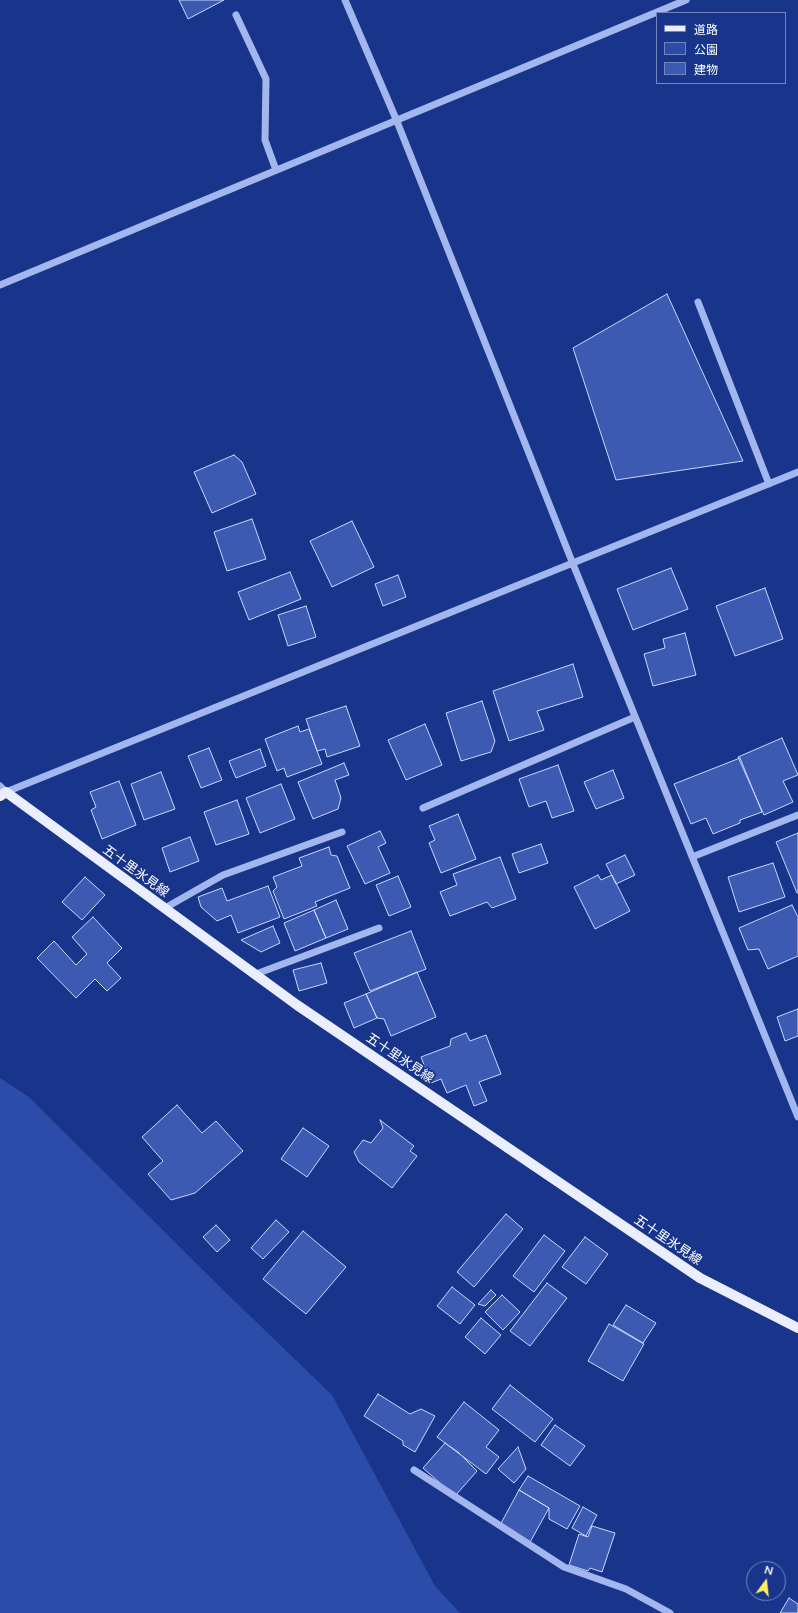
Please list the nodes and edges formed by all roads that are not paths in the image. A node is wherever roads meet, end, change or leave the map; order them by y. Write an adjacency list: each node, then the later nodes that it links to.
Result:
1 (345, 0): 6 (street)
2 (686, 0): 4 (street)
3 (656, 12): 6 (street)
4 (657, 12)
5 (236, 15): 7 (street)
6 (396, 119): 7 (street); 12 (street)
7 (276, 170): 8 (street)
8 (0, 285)
9 (698, 302): 11 (street)
10 (798, 472): 11 (street)
11 (769, 484): 12 (street)
12 (573, 564): 13 (street); 14 (street)
13 (635, 717): 15 (street); 18 (street)
14 (2, 791): 19 (main road, 五十里氷見線)
15 (423, 808)
16 (798, 815): 18 (street)
17 (342, 832): 19 (street)
18 (692, 857): 22 (street)
19 (165, 908): 21 (main road, 五十里氷見線)
20 (379, 928): 21 (street)
21 (256, 974): 23 (main road, 五十里氷見線)
22 (798, 1117)
23 (798, 1328)
24 (414, 1470): 25 (street)
25 (670, 1613)

